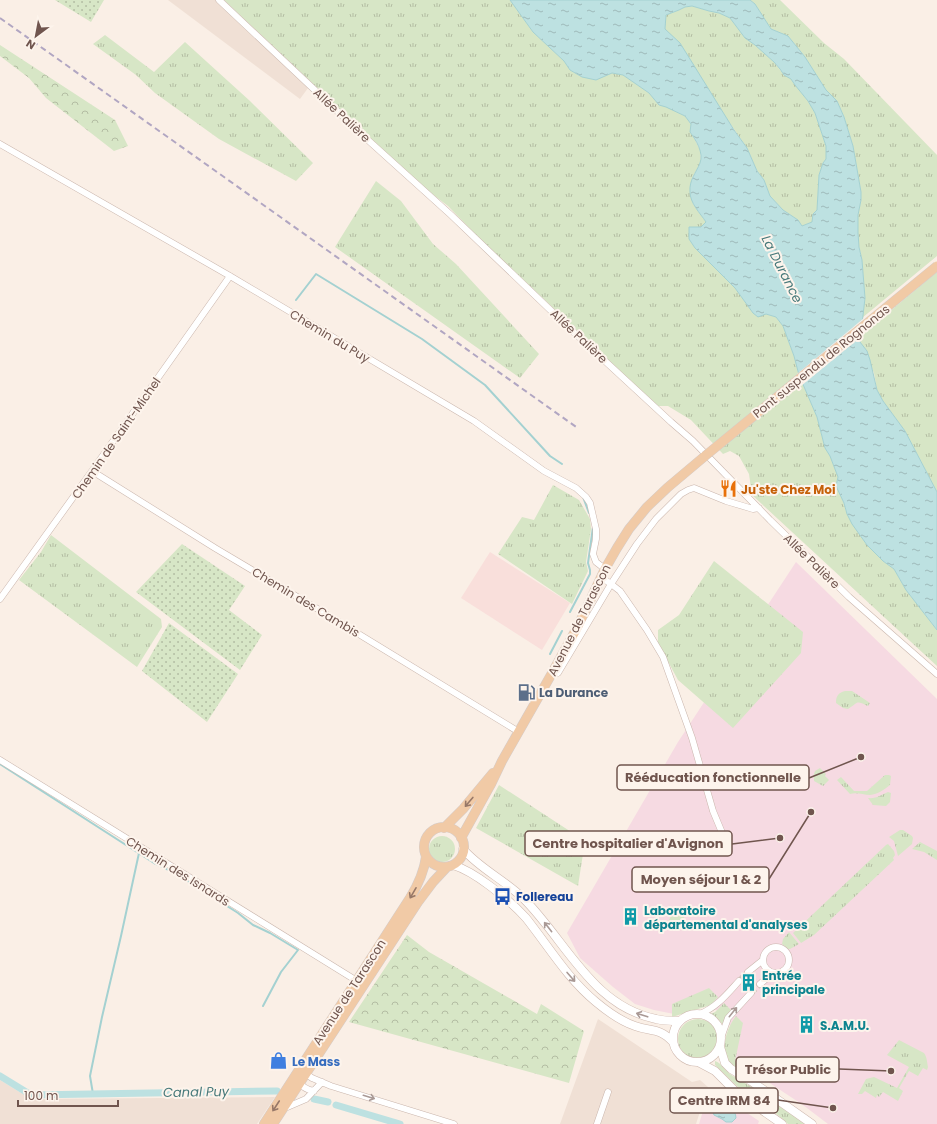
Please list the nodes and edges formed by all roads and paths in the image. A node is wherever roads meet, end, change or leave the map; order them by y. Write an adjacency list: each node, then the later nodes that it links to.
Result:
1 (219, 0): 7 (street, Allée Palière)
2 (0, 144): 4 (street, Chemin du Puy)
3 (937, 266): 6 (main road, Pont suspendu de Rognonas, bridge)
4 (230, 276): 5 (street, Chemin de Saint-Michel); 8 (street, Chemin du Puy)
5 (92, 472): 10 (street, Chemin de Saint-Michel); 13 (street, Chemin des Cambis)
6 (667, 488): 8 (main road, Avenue de Tarascon)
7 (759, 508): 9 (street); 11 (street, Allée Palière)
8 (603, 573): 9 (street); 12 (main road, Avenue de Tarascon)
9 (612, 584): 12 (street); 18 (street)
10 (0, 599)
11 (937, 674)
12 (551, 675): 13 (main road, Avenue de Tarascon)
13 (519, 732): 15 (main road, Avenue de Tarascon)
14 (0, 760): 25 (street, Chemin des Isnards)
15 (502, 761): 16 (main road, Avenue de Tarascon, one-way to 16); 17 (main road, Avenue de Tarascon)
16 (444, 828): 17 (main road); 20 (main road)
17 (461, 838): 19 (main road)
18 (728, 845)
19 (463, 849): 21 (main road); 30 (street, one-way to 19)
20 (426, 856): 21 (main road); 25 (main road, Avenue de Tarascon, one-way to 25)
21 (450, 866): 32 (street, one-way to 32); 35 (main road, Avenue de Tarascon)
22 (763, 960): 23 (street); 24 (street); 24 (street)
23 (748, 972)
24 (774, 973): 27 (street)
25 (356, 981): 35 (main road, Avenue de Tarascon)
26 (739, 981): 29 (street)
27 (760, 984)
28 (751, 993): 31 (street, one-way to 28)
29 (700, 1014): 30 (street); 31 (street)
30 (680, 1021): 32 (street)
31 (722, 1035): 33 (street)
32 (673, 1042): 34 (street)
33 (720, 1048): 34 (street); 45 (street)
34 (700, 1062): 44 (street)
35 (299, 1077): 36 (street); 37 (street); 39 (main road, Avenue de Tarascon); 40 (main road, Avenue de Tarascon, one-way to 40)
36 (322, 1082): 37 (street); 42 (street, one-way to 42)
37 (314, 1091): 39 (street)
38 (608, 1092): 43 (street)
39 (283, 1109): 41 (main road, Avenue de Tarascon)
40 (264, 1124)
41 (273, 1124)
42 (454, 1124)
43 (597, 1124)
44 (782, 1124)
45 (812, 1124)

